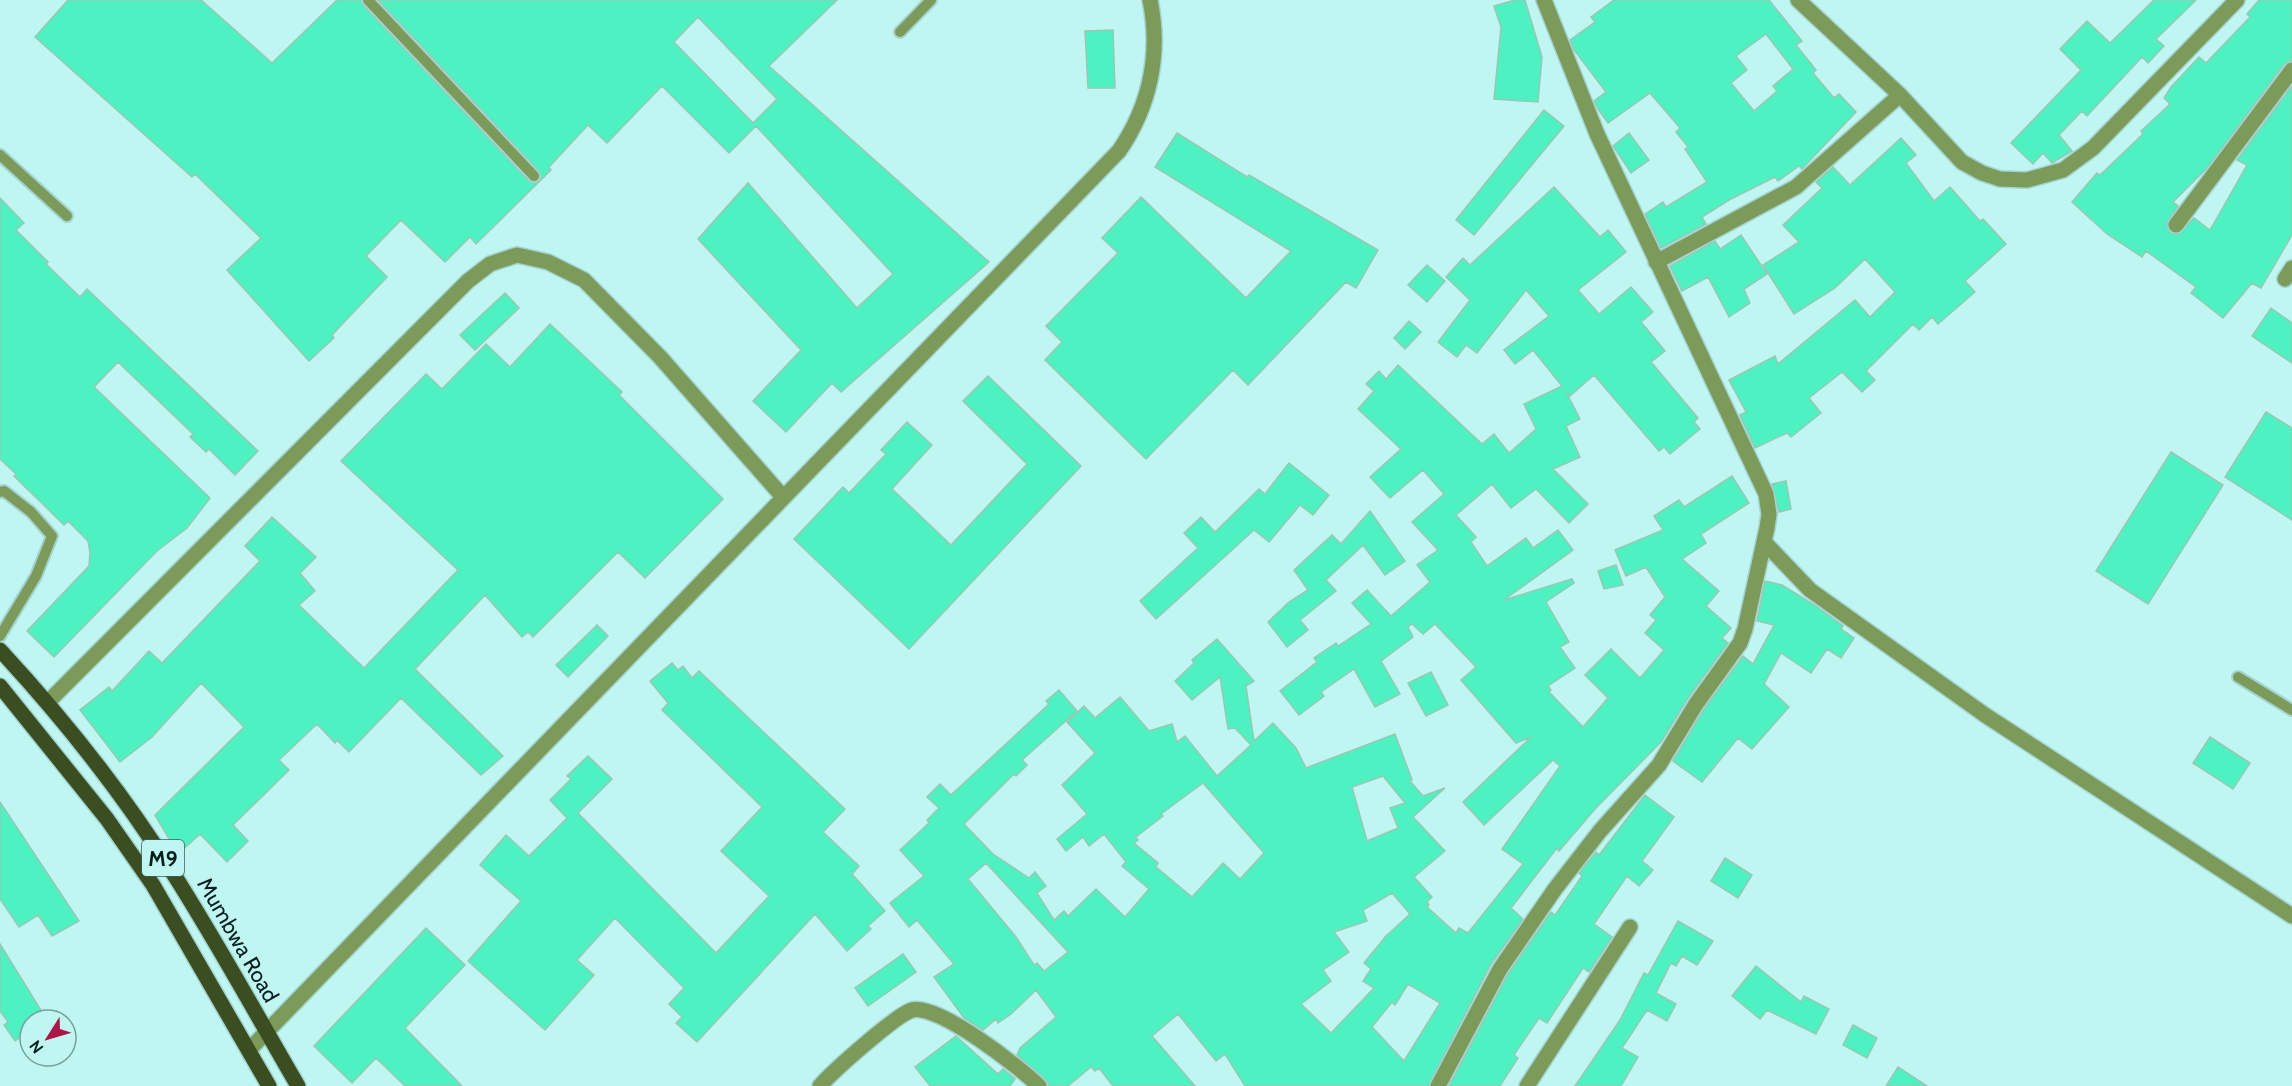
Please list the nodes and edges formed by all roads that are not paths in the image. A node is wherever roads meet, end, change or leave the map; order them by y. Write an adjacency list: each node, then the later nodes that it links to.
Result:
1 (368, 0): 11 (lane)
2 (932, 0): 7 (lane)
3 (1150, 0): 16 (street)
4 (1544, 0): 14 (street)
5 (1798, 0): 9 (street)
6 (2237, 0): 9 (street)
7 (900, 32)
8 (2292, 70): 13 (street)
9 (1900, 95): 14 (street)
10 (0, 155): 12 (lane)
11 (534, 176)
12 (67, 216)
13 (2176, 225)
14 (1656, 262): 17 (street)
15 (0, 492): 18 (lane)
16 (783, 497): 22 (street); 26 (street)
17 (1764, 542): 24 (street); 32 (street)
18 (0, 636)
19 (0, 651): 22 (main road, Mumbwa Road / M9)
20 (2238, 677): 23 (lane)
21 (0, 686): 27 (main road, Mumbwa Road / M9)
22 (48, 702): 26 (main road, Mumbwa Road / M9)
23 (2292, 711)
24 (2292, 916)
25 (1630, 927): 33 (street)
26 (267, 1034): 27 (street); 29 (main road, Mumbwa Road / M9)
27 (249, 1050): 28 (main road, Mumbwa Road / M9)
28 (269, 1086)
29 (298, 1086)
30 (820, 1086): 31 (street)
31 (1039, 1086)
32 (1438, 1086)
33 (1527, 1086)

